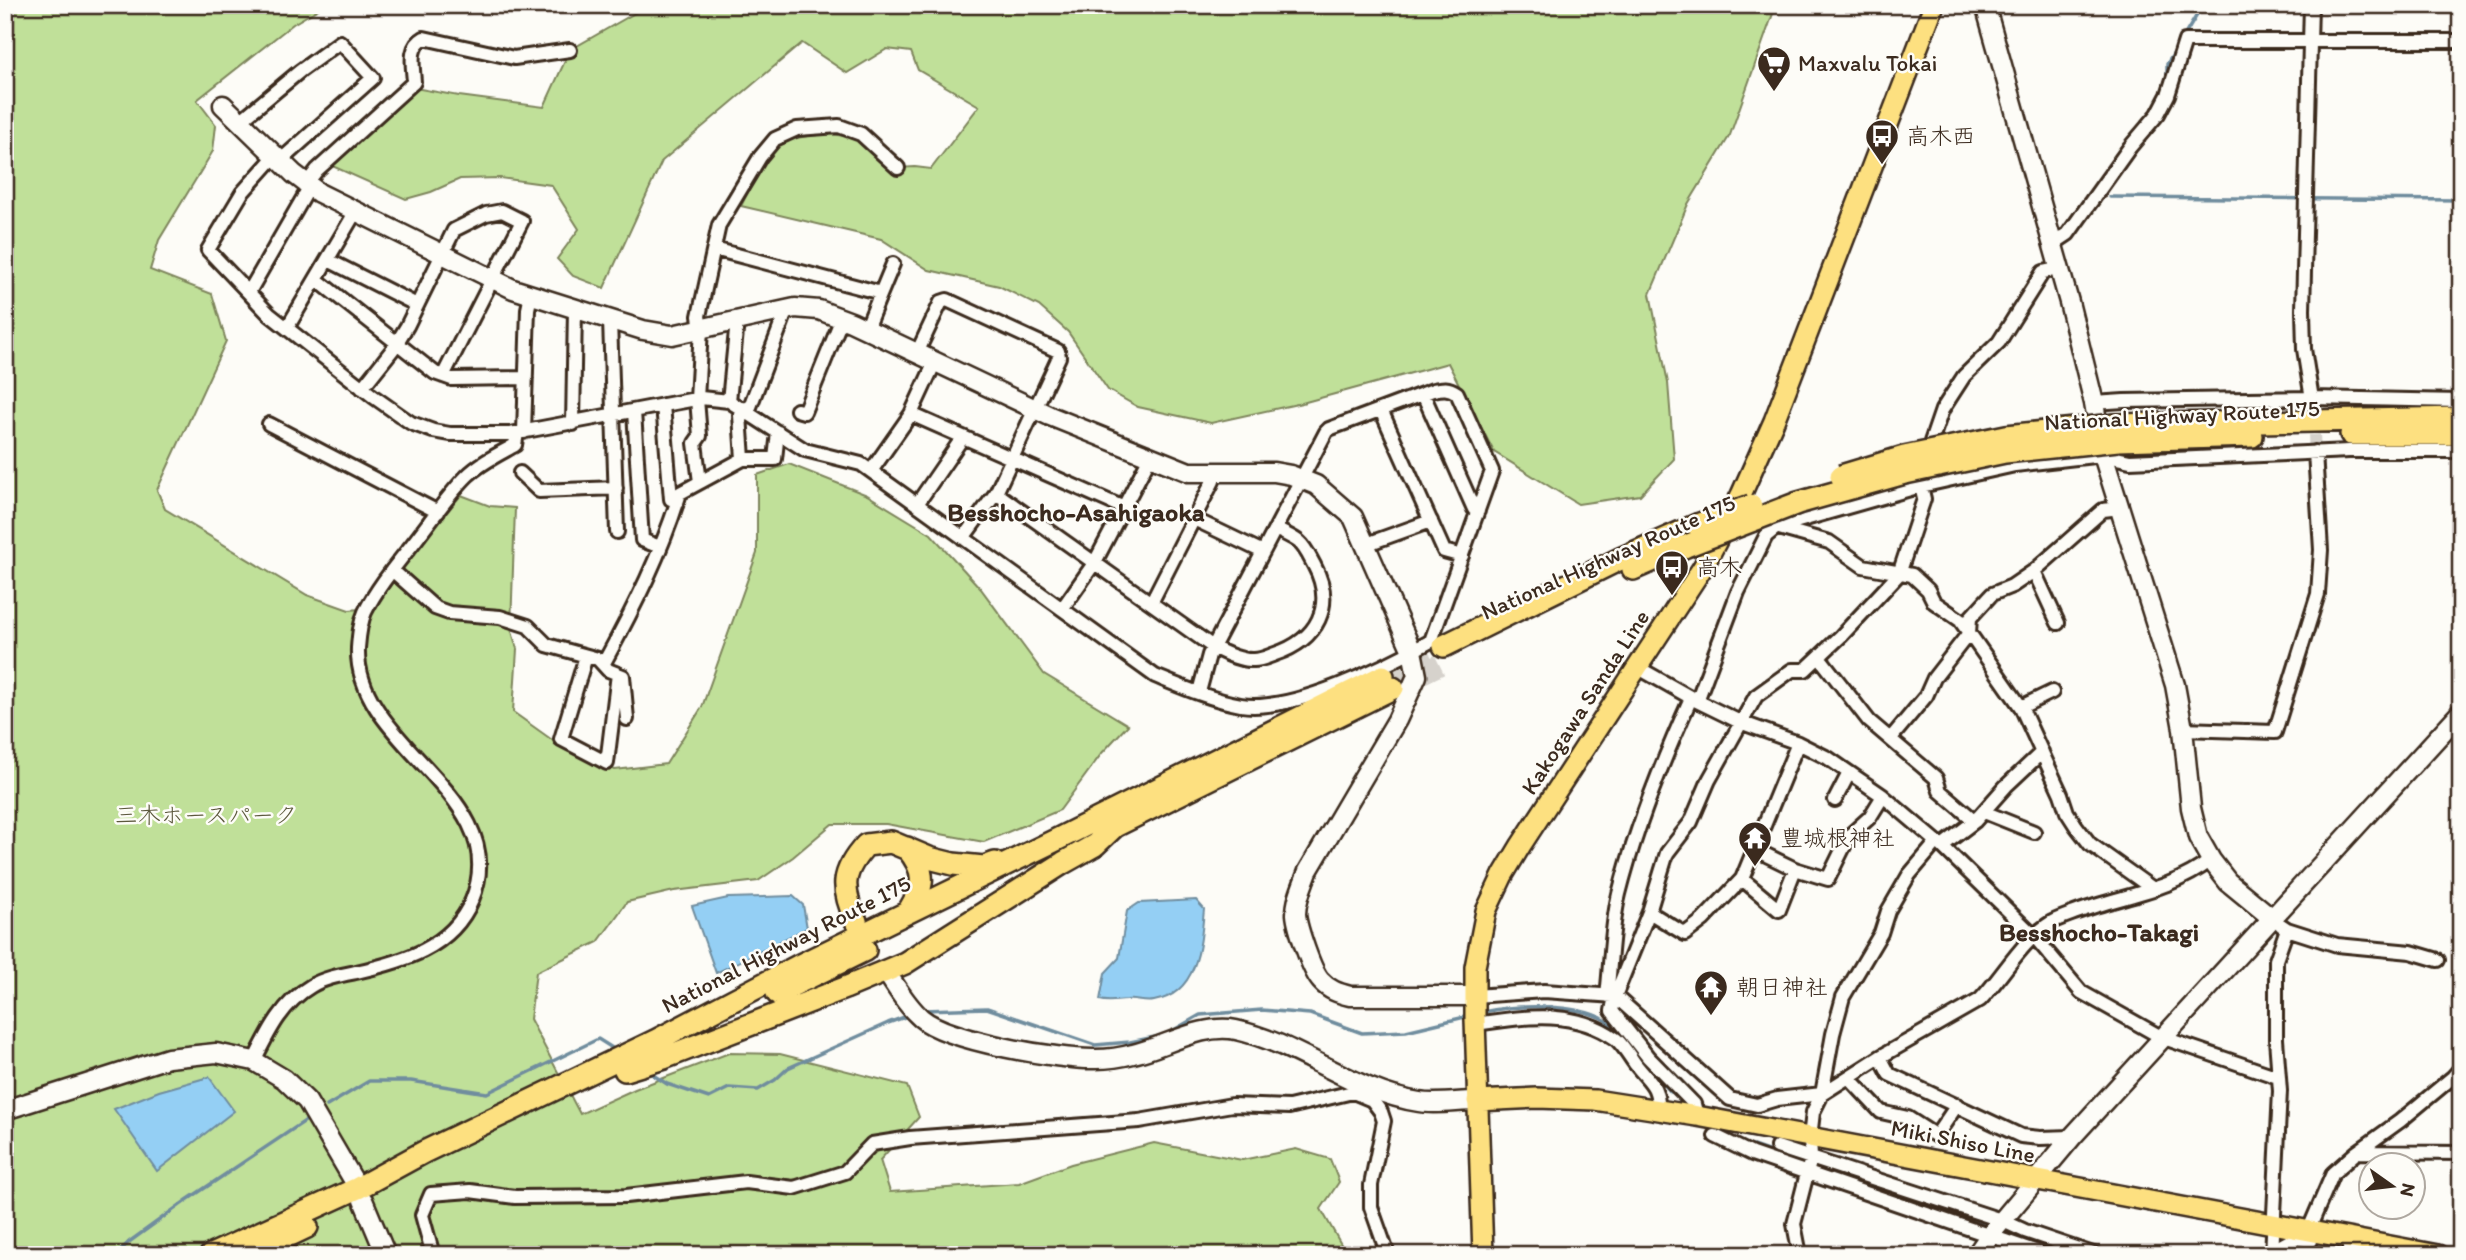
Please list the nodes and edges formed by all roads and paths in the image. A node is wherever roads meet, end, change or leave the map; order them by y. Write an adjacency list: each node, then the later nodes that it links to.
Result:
1 (1934, 5): 104 (main road, Kakogawa Sanda Line)
2 (1985, 5): 13 (street)
3 (2311, 5): 4 (street)
4 (2311, 40): 5 (street); 13 (street); 41 (street)
5 (2461, 41)
6 (570, 50): 11 (street)
7 (223, 105): 8 (street)
8 (240, 121): 9 (street); 9 (street)
9 (277, 159): 11 (street); 21 (street)
10 (898, 168): 14 (street)
11 (308, 185): 12 (street); 21 (street)
12 (356, 211): 15 (street); 16 (street)
13 (2053, 244): 18 (street)
14 (714, 249): 22 (street); 31 (street)
15 (443, 254): 20 (street); 20 (street); 24 (street)
16 (328, 260): 19 (street); 24 (street)
17 (893, 264): 22 (street)
18 (2059, 269): 44 (street); 71 (street)
19 (316, 279): 30 (street); 33 (street)
20 (494, 279): 23 (street); 36 (street)
21 (249, 292): 30 (street)
22 (881, 293): 32 (street)
23 (531, 295): 25 (street); 37 (street)
24 (417, 305): 33 (street)
25 (575, 309): 28 (street); 55 (street)
26 (782, 311): 27 (street); 29 (street); 47 (street)
27 (842, 318): 32 (street); 48 (street)
28 (610, 320): 31 (street); 52 (street)
29 (737, 321): 31 (street); 42 (street)
30 (287, 328): 38 (street)
31 (701, 328): 40 (street)
32 (866, 329): 34 (street)
33 (397, 343): 36 (street); 38 (street)
34 (916, 353): 35 (street); 46 (street)
35 (935, 362): 46 (street); 51 (street)
36 (443, 376): 37 (street)
37 (526, 378): 57 (street)
38 (362, 387): 57 (street)
39 (1423, 394): 49 (street); 78 (street); 78 (street)
40 (697, 399): 42 (street); 45 (street); 70 (street)
41 (2312, 399): 43 (street); 44 (street)
42 (729, 401): 47 (street)
43 (2461, 401)
44 (2094, 403): 60 (street)
45 (663, 405): 50 (street); 74 (street)
46 (1035, 409): 63 (street); 65 (street)
47 (745, 410): 56 (street); 64 (street)
48 (797, 410)
49 (1381, 410): 69 (street); 82 (street)
50 (634, 411): 52 (street); 88 (street)
51 (911, 414): 59 (street); 66 (street)
52 (615, 415): 55 (street); 72 (street)
53 (2461, 418): 60 (highway, National Highway Route 175)
54 (268, 424): 79 (street)
55 (573, 424): 57 (street)
56 (778, 432): 64 (street); 66 (street)
57 (521, 433): 79 (street)
58 (2461, 434): 60 (highway, National Highway Route 175)
59 (962, 438): 65 (street); 75 (street)
60 (2112, 440): 60 (highway, National Highway Route 175, bridge); 61 (street); 71 (street); 77 (street)
61 (2315, 452): 62 (street); 113 (street)
62 (2461, 452)
63 (1150, 457): 68 (street); 76 (street)
64 (743, 459): 70 (street)
65 (1012, 459): 73 (street); 76 (street)
66 (871, 471): 75 (street)
67 (520, 473): 72 (street)
68 (1214, 473): 69 (street); 81 (street)
69 (1302, 479): 84 (street); 87 (street)
70 (700, 482): 74 (street)
71 (1921, 486): 83 (street); 94 (street)
72 (616, 488): 85 (street)
73 (996, 493): 86 (street); 91 (street)
74 (677, 501): 88 (street)
75 (917, 504): 86 (street)
76 (1124, 508): 91 (street)
77 (2120, 508): 93 (street); 113 (street)
78 (1478, 511): 90 (street)
79 (438, 512): 92 (street)
80 (1749, 517): 83 (street)
81 (1194, 519): 89 (street); 95 (street)
82 (1431, 521): 87 (street); 90 (street)
83 (1777, 527): 94 (street); 108 (street)
84 (1276, 529): 89 (street); 99 (street)
85 (617, 532)
86 (963, 538): 96 (street)
87 (1367, 544): 100 (street)
88 (660, 547): 103 (street)
89 (1263, 552): 99 (street)
90 (1462, 556): 100 (street)
91 (1095, 562): 95 (street); 96 (street)
92 (393, 570): 101 (street); 143 (street)
93 (2034, 571): 97 (street); 98 (street)
94 (1899, 573): 98 (street); 102 (street)
95 (1151, 603): 99 (street)
96 (1062, 609): 106 (street)
97 (2058, 624)
98 (1969, 633): 109 (street); 114 (street)
99 (1213, 648): 106 (street)
100 (1412, 651): 106 (street); 140 (street)
101 (586, 656): 103 (street); 105 (street)
102 (1820, 658): 112 (street); 114 (street)
103 (602, 662): 105 (street)
104 (1637, 667): 108 (street); 140 (main road, Kakogawa Sanda Line)
105 (618, 674): 111 (street)
106 (1199, 692)
107 (2052, 692): 109 (street)
108 (1694, 699): 112 (street); 139 (street)
109 (2021, 707): 116 (street)
110 (2461, 712): 133 (street)
111 (627, 719)
112 (1740, 722): 115 (street); 132 (street)
113 (2183, 729): 127 (street)
114 (1891, 738): 120 (street)
115 (1798, 743): 117 (street); 126 (street)
116 (2042, 752): 120 (street); 130 (street)
117 (1849, 773): 118 (street); 119 (street)
118 (1883, 796): 124 (street); 128 (street)
119 (1835, 800)
120 (1980, 817): 122 (street); 124 (street)
121 (1116, 825): 123 (highway, National Highway Route 175); 138 (highway); 145 (highway, National Highway Route 175)
122 (2034, 832)
123 (1056, 840): 125 (highway); 131 (highway, National Highway Route 175)
124 (1939, 844): 136 (street); 149 (street)
125 (908, 848): 131 (highway); 134 (highway)
126 (1754, 849): 128 (street); 129 (street)
127 (2211, 860): 130 (street); 133 (street)
128 (1795, 869): 129 (street)
129 (1742, 879): 132 (street)
130 (2153, 889): 136 (street)
131 (908, 912): 164 (highway, National Highway Route 175)
132 (1649, 912): 139 (street)
133 (2272, 918): 135 (street); 141 (street)
134 (856, 921)
135 (2287, 929): 137 (street); 147 (street)
136 (2034, 936): 141 (street); 142 (street)
137 (2438, 960)
138 (881, 964): 145 (highway); 146 (street)
139 (1611, 996): 140 (street); 149 (street); 155 (street)
140 (1475, 1012): 151 (main road, Kakogawa Sanda Line); 154 (street)
141 (2164, 1038): 147 (street); 157 (street)
142 (1880, 1057): 148 (street); 152 (street)
143 (254, 1061): 153 (street); 164 (street)
144 (2461, 1068): 160 (street)
145 (625, 1070): 164 (highway, National Highway Route 175)
146 (1343, 1076): 150 (street); 151 (street)
147 (2278, 1077): 165 (street)
148 (1849, 1078): 149 (street); 152 (street)
149 (1822, 1094): 159 (street)
150 (1337, 1095): 172 (street); 173 (street)
151 (1477, 1101): 154 (main road, Miki Shiso Line); 174 (main road, Kakogawa Sanda Line)
152 (1957, 1105): 157 (street)
153 (5, 1110)
154 (1659, 1111): 155 (main road, Miki Shiso Line)
155 (1697, 1116): 159 (main road, Miki Shiso Line)
156 (1715, 1136): 162 (street)
157 (2072, 1137): 163 (street)
158 (1777, 1147): 159 (street)
159 (1811, 1148): 162 (street); 163 (main road, Miki Shiso Line); 166 (street)
160 (2357, 1152): 161 (street); 167 (street)
161 (2461, 1153)
162 (1808, 1173): 166 (street); 175 (street)
163 (2036, 1180): 165 (main road, Miki Shiso Line); 166 (street)
164 (360, 1194): 169 (highway, National Highway Route 175); 170 (highway, National Highway Route 175); 171 (street)
165 (2275, 1224): 167 (main road, Miki Shiso Line); 168 (street)
166 (1996, 1228): 176 (street); 177 (street); 178 (street)
167 (2309, 1229): 180 (main road, Miki Shiso Line)
168 (2272, 1252): 179 (street)
169 (211, 1255)
170 (248, 1255)
171 (386, 1255)
172 (433, 1255)
173 (1388, 1255)
174 (1483, 1255)
175 (1800, 1255)
176 (1976, 1255)
177 (2046, 1255)
178 (2096, 1255)
179 (2384, 1255)
180 (2438, 1255)

